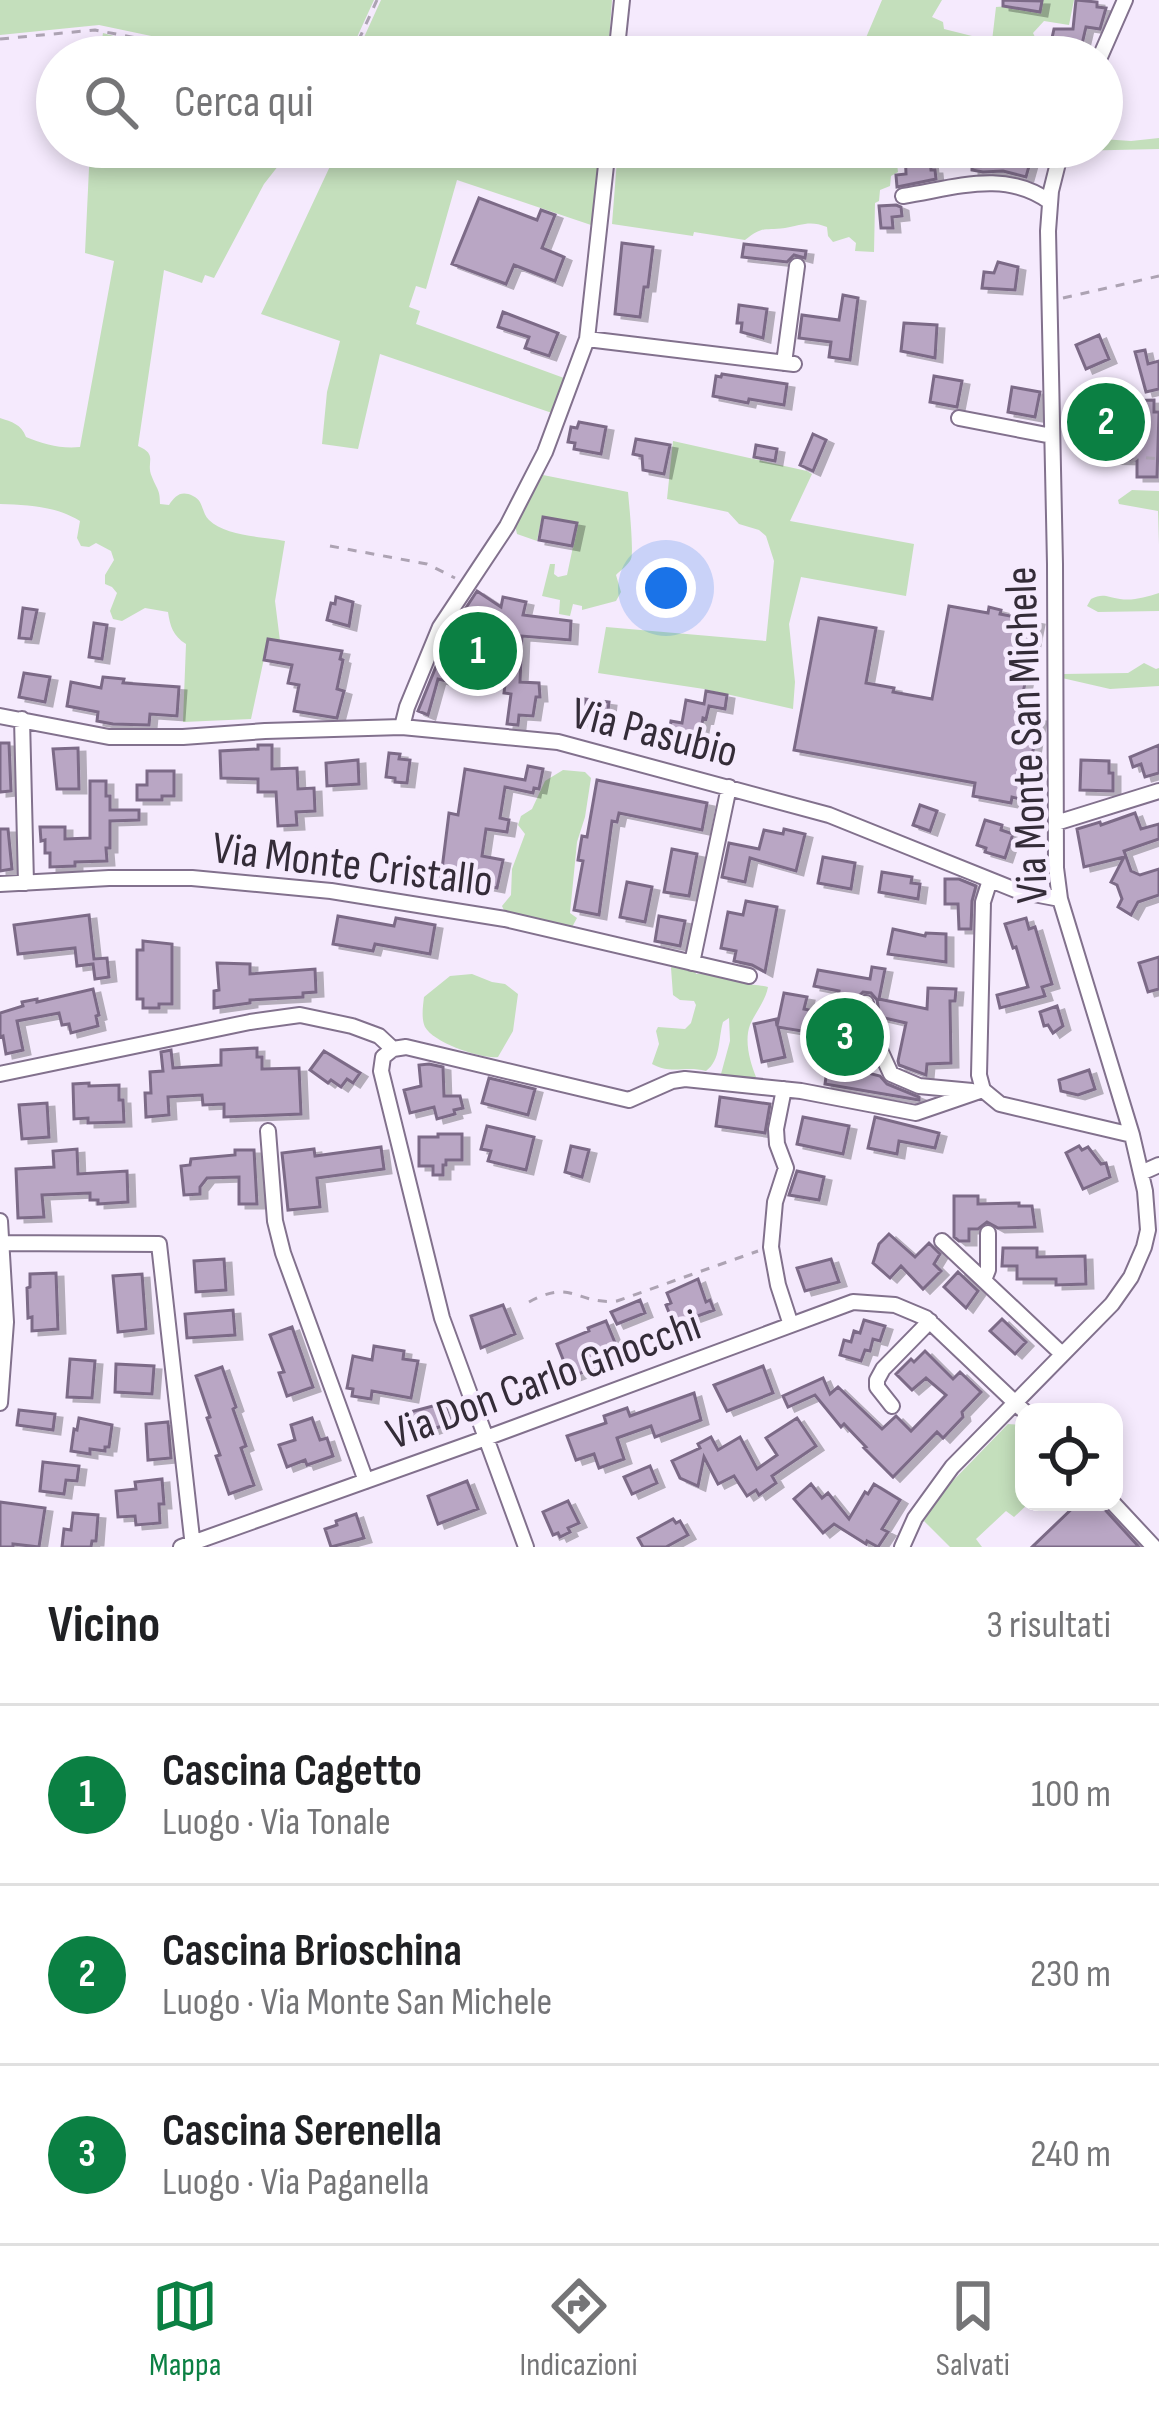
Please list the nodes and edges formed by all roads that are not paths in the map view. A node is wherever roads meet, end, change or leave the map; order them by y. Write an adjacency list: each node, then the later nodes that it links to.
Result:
1 (622, 0): 3 (street)
2 (1125, 0): 4 (street)
3 (618, 36)
4 (1109, 36)
5 (606, 168): 10 (street)
6 (1057, 168): 8 (street, Via Monte San Michele)
7 (904, 196): 8 (street)
8 (1050, 202): 12 (street, Via Monte San Michele)
9 (797, 266): 10 (street)
10 (587, 339): 15 (street)
11 (959, 418): 12 (street)
12 (1052, 436): 18 (street, Via Monte San Michele)
13 (0, 716): 14 (street, Via Pasubio)
14 (22, 719): 15 (street, Via Pasubio); 20 (street)
15 (402, 727): 16 (street, Via Pasubio)
16 (729, 787): 19 (street, Via Pasubio); 23 (street)
17 (1159, 790): 18 (street)
18 (1056, 823): 22 (street, Via Monte San Michele)
19 (990, 880): 22 (street, Via Pasubio); 29 (street)
20 (26, 883): 21 (street, Via Monte Cristallo); 23 (street, Via Monte Cristallo)
21 (0, 884)
22 (1060, 898): 31 (street, Via Monte San Michele)
23 (692, 963): 24 (street, Via Monte Cristallo)
24 (749, 976)
25 (866, 1003): 29 (street)
26 (393, 1049): 27 (street); 28 (street); 47 (street)
27 (0, 1074)
28 (784, 1089): 29 (street); 40 (street)
29 (983, 1090): 31 (street)
30 (268, 1131): 48 (street)
31 (1132, 1135): 33 (street, Via Monte San Michele)
32 (1159, 1165): 33 (street)
33 (1141, 1173): 41 (street, Via Monte San Michele)
34 (0, 1221): 37 (street)
35 (988, 1233): 38 (street)
36 (942, 1241): 38 (street)
37 (2, 1243): 42 (street); 50 (street)
38 (984, 1280): 41 (street)
39 (930, 1321): 40 (street, Via Don Carlo Gnocchi); 43 (street, Via Don Carlo Gnocchi); 45 (street)
40 (790, 1325): 47 (street, Via Don Carlo Gnocchi)
41 (1062, 1354): 44 (street, Via Monte San Michele)
42 (0, 1403)
43 (1016, 1403)
44 (1023, 1403)
45 (892, 1406)
46 (1015, 1411): 52 (street, Via Monte San Michele)
47 (486, 1438): 48 (street, Via Don Carlo Gnocchi); 51 (street)
48 (366, 1481): 50 (street, Via Don Carlo Gnocchi)
49 (1120, 1511): 53 (street)
50 (189, 1545)
51 (526, 1547)
52 (902, 1547)
53 (1154, 1547)

